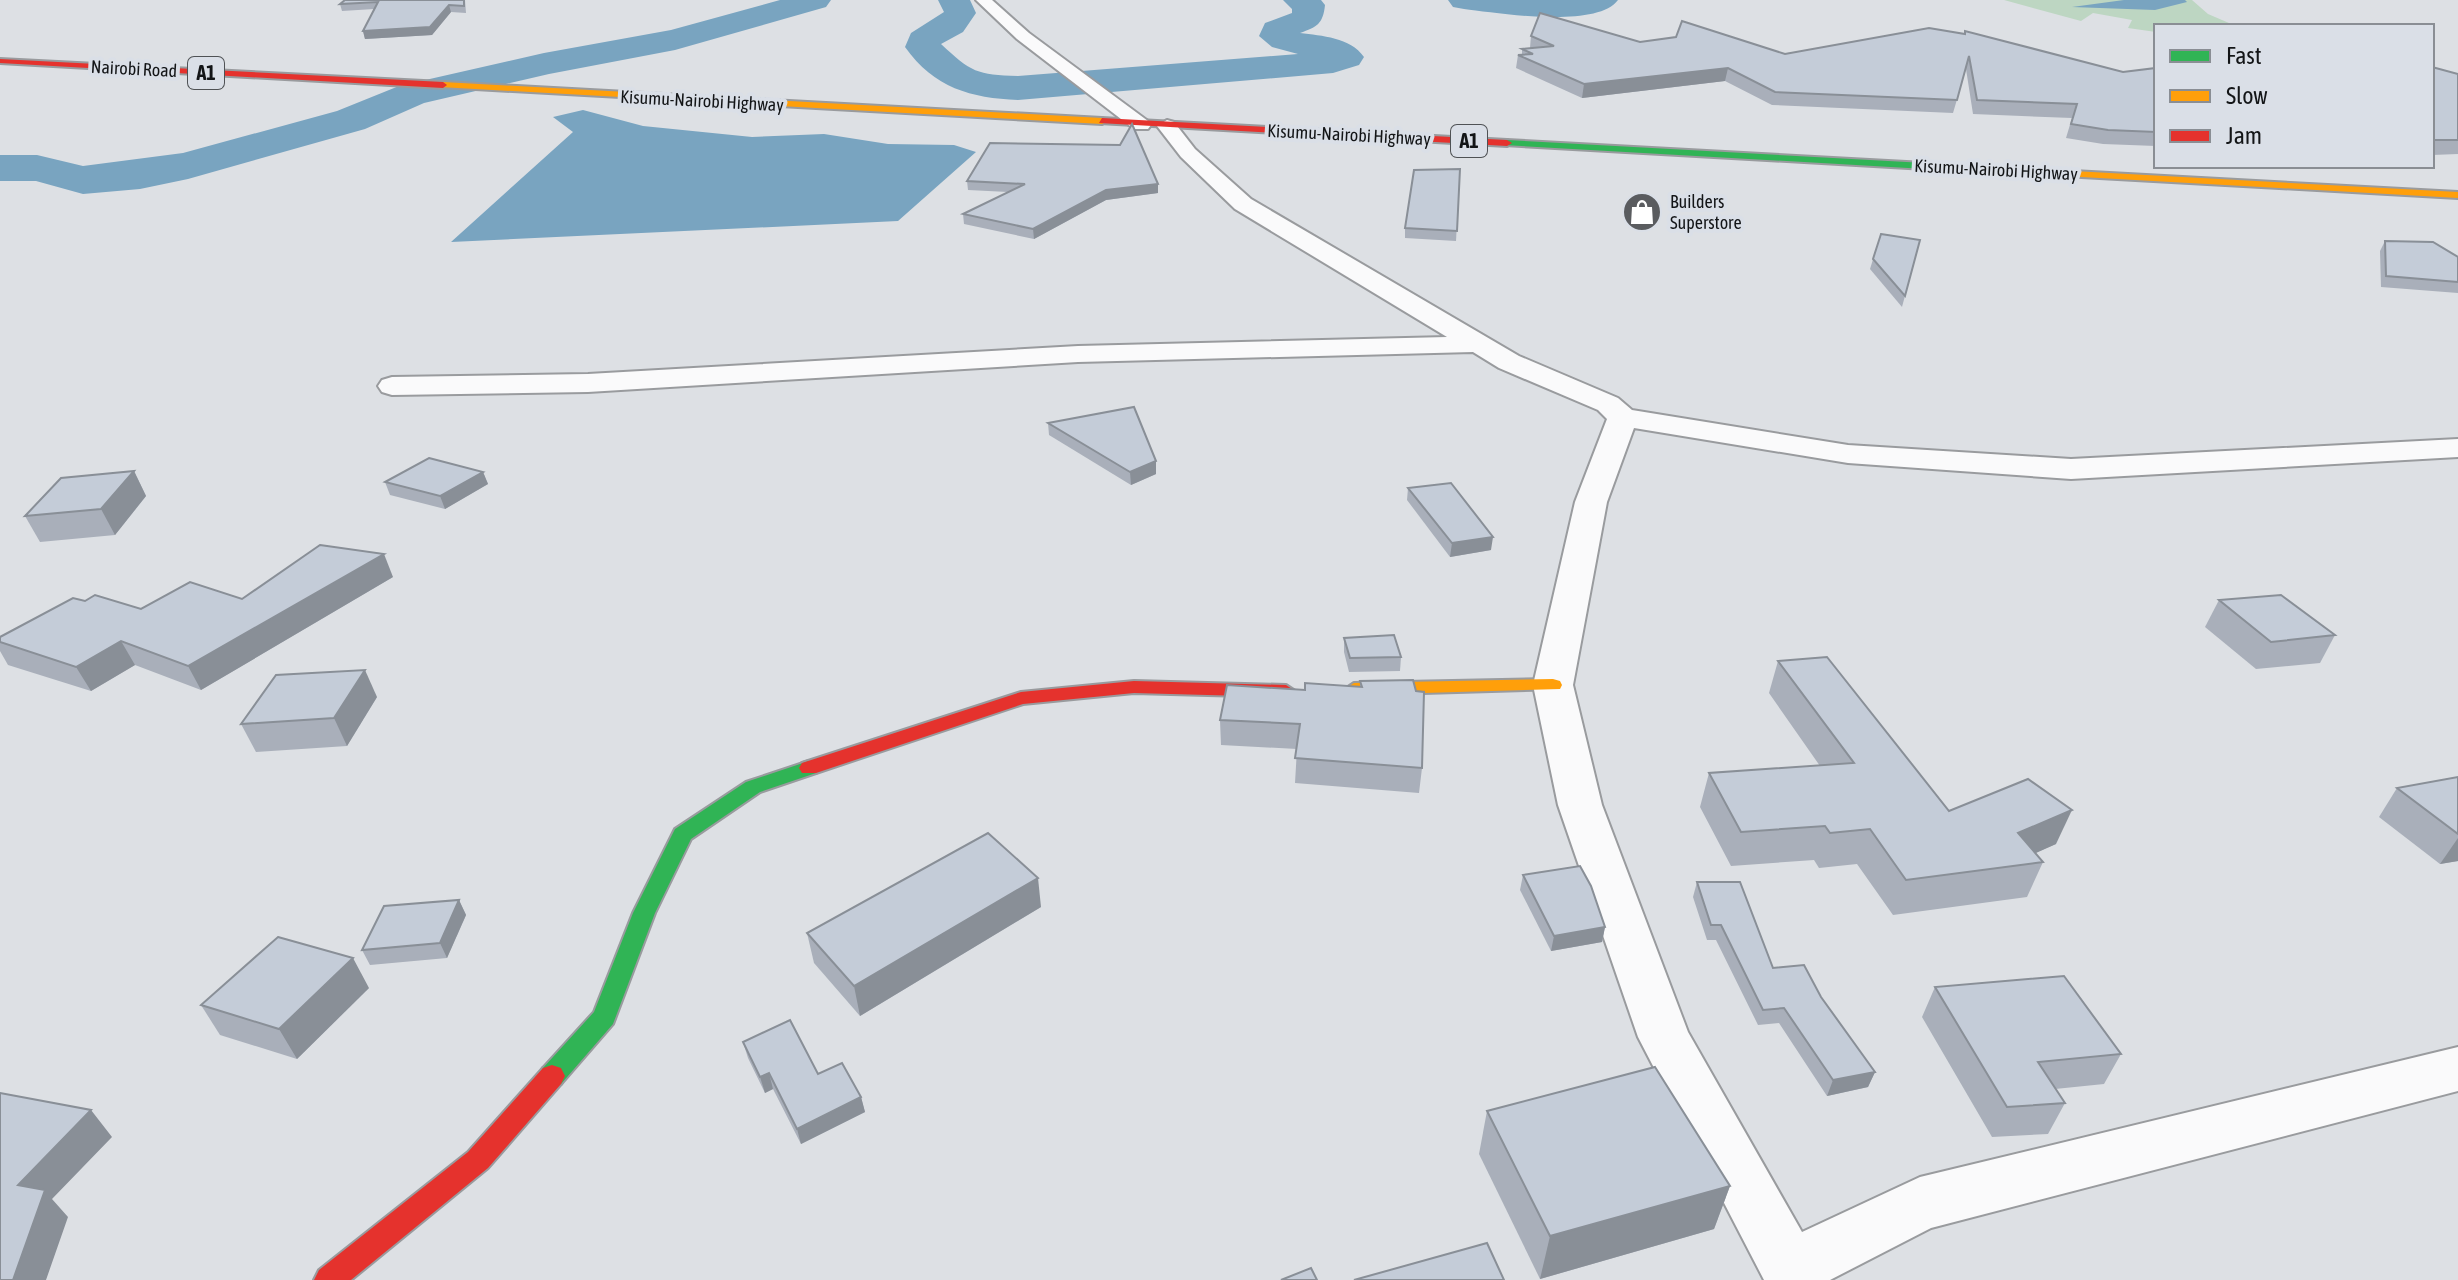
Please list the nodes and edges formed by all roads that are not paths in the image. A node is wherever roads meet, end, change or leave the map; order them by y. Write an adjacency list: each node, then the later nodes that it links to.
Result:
1 (983, 0): 4 (street)
2 (0, 61): 3 (main road, Nairobi Road / A1)
3 (480, 89): 4 (main road, Kisumu-Nairobi Highway / A1)
4 (1154, 126): 5 (main road, Kisumu-Nairobi Highway / A1); 6 (street)
5 (2458, 195)
6 (1479, 344): 7 (street); 8 (street)
7 (392, 386)
8 (1623, 417): 9 (street); 10 (street)
9 (2458, 448)
10 (1553, 685): 11 (main road); 14 (street)
11 (1329, 690)
12 (1297, 691): 15 (main road)
13 (2458, 1069): 14 (street)
14 (1793, 1275)
15 (329, 1280)

